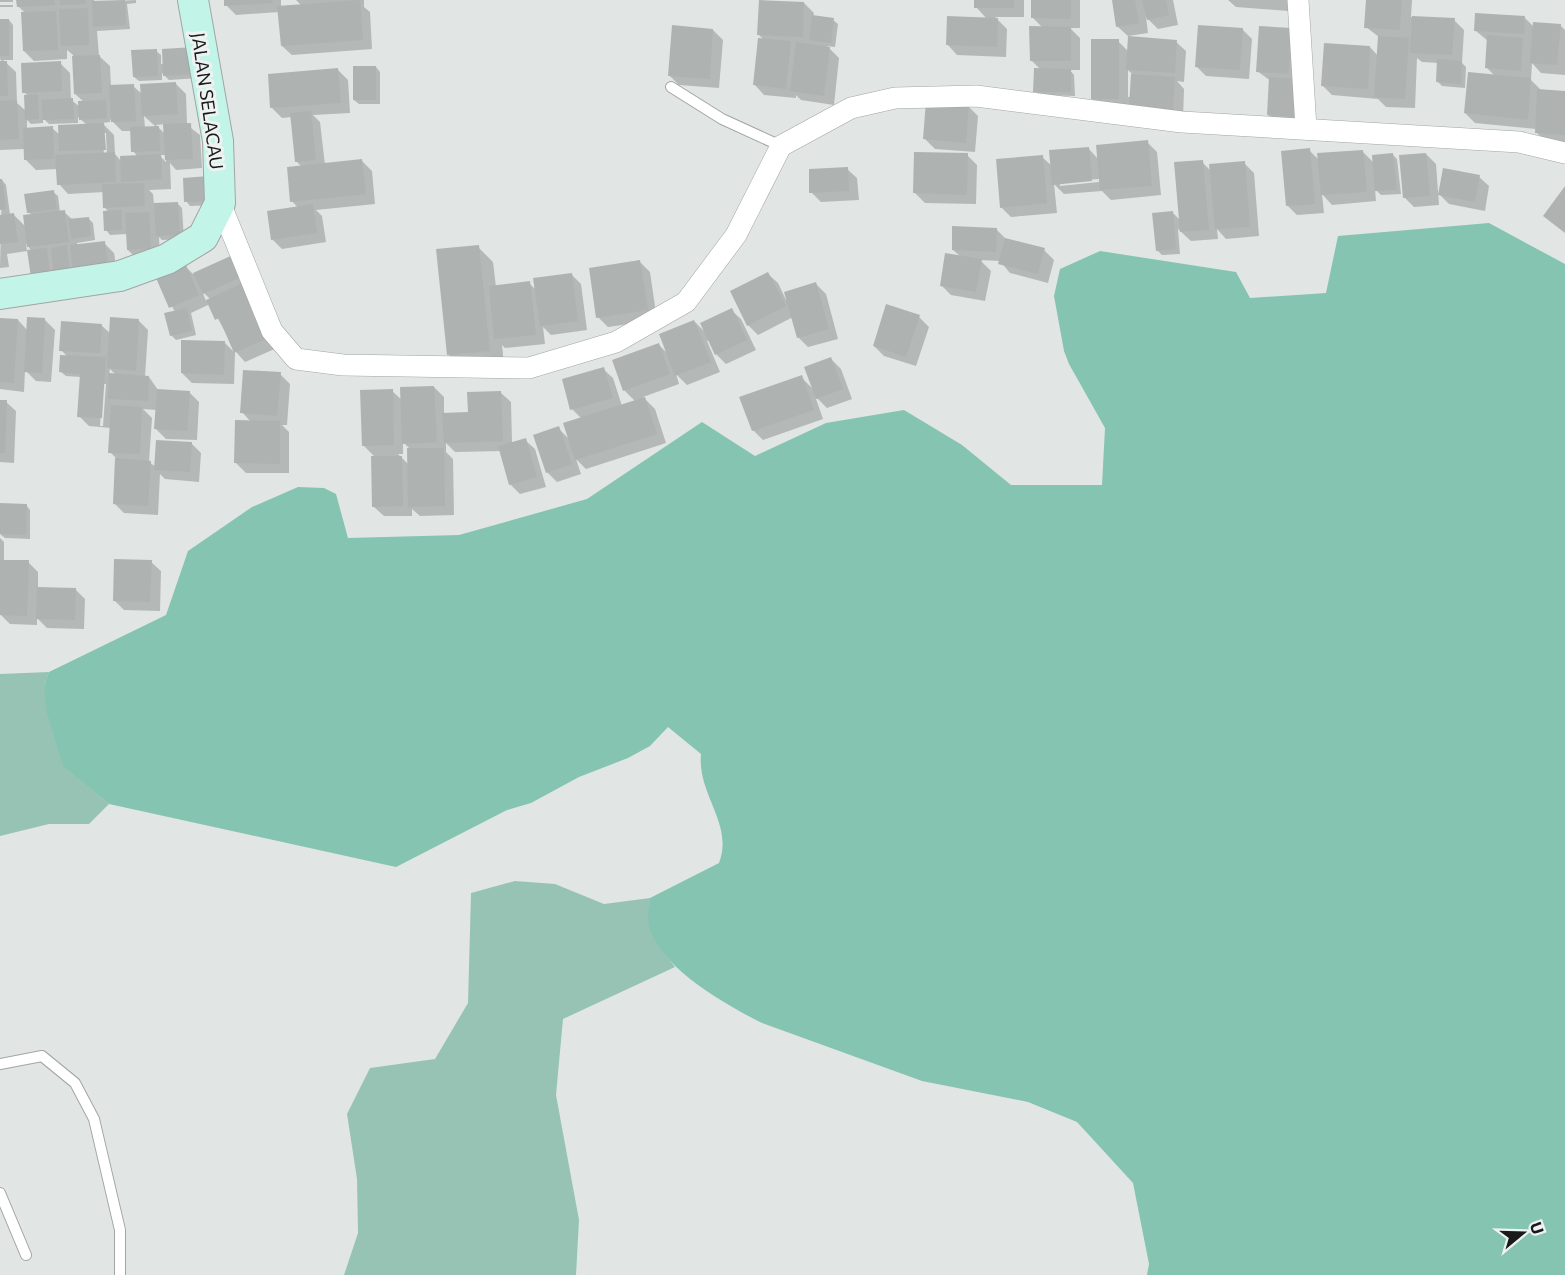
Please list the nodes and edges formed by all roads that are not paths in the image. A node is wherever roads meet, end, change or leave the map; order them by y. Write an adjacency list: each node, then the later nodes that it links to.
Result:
1 (193, 0): 7 (street, JALAN SELACAU)
2 (1298, 0): 4 (street)
3 (671, 87): 5 (lane)
4 (1306, 128): 5 (street); 6 (street)
5 (781, 146): 7 (street)
6 (1565, 153)
7 (220, 203): 8 (street)
8 (0, 294)
9 (0, 1064): 12 (lane)
10 (0, 1193): 11 (lane)
11 (26, 1255)
12 (120, 1275)

